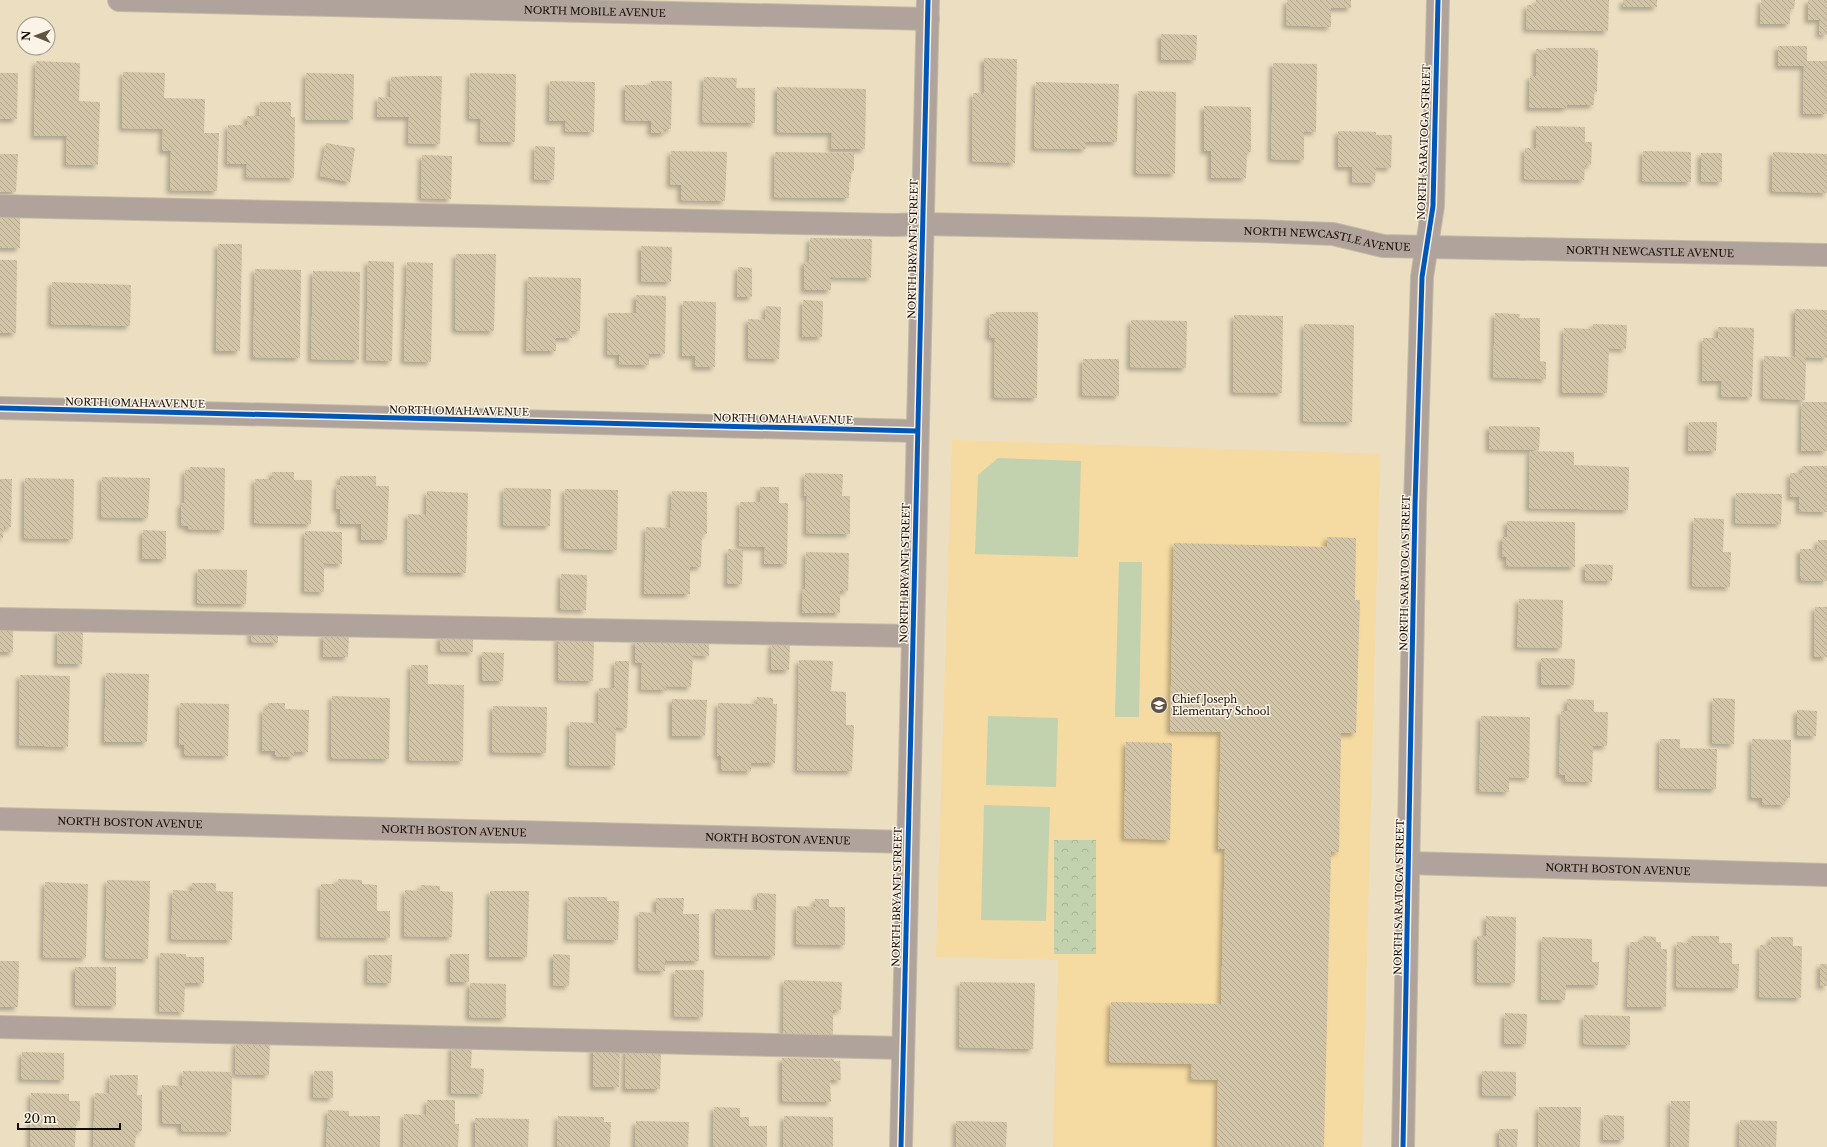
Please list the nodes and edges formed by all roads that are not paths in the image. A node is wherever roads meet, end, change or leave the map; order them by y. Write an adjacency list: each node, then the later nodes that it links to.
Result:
1 (119, 0): 3 (street, NORTH MOBILE AVENUE)
2 (1438, 0): 6 (street, NORTH SARATOGA STREET)
3 (928, 10): 5 (street, NORTH BRYANT STREET)
4 (0, 206): 5 (street, NORTH NEWCASTLE AVENUE)
5 (922, 224): 6 (street, NORTH NEWCASTLE AVENUE); 9 (street, NORTH BRYANT STREET)
6 (1426, 248): 7 (street, NORTH NEWCASTLE AVENUE); 14 (street, NORTH SARATOGA STREET)
7 (1827, 255)
8 (0, 408): 9 (street, NORTH OMAHA AVENUE)
9 (917, 431): 11 (street, NORTH BRYANT STREET)
10 (0, 618): 11 (street)
11 (912, 636): 13 (street, NORTH BRYANT STREET)
12 (0, 819): 13 (street, NORTH BOSTON AVENUE)
13 (908, 842): 17 (street, NORTH BRYANT STREET)
14 (1408, 863): 15 (street, NORTH BOSTON AVENUE); 19 (street, NORTH SARATOGA STREET)
15 (1827, 875)
16 (0, 1027): 17 (street)
17 (903, 1048): 18 (street, NORTH BRYANT STREET)
18 (901, 1147)
19 (1403, 1147)

